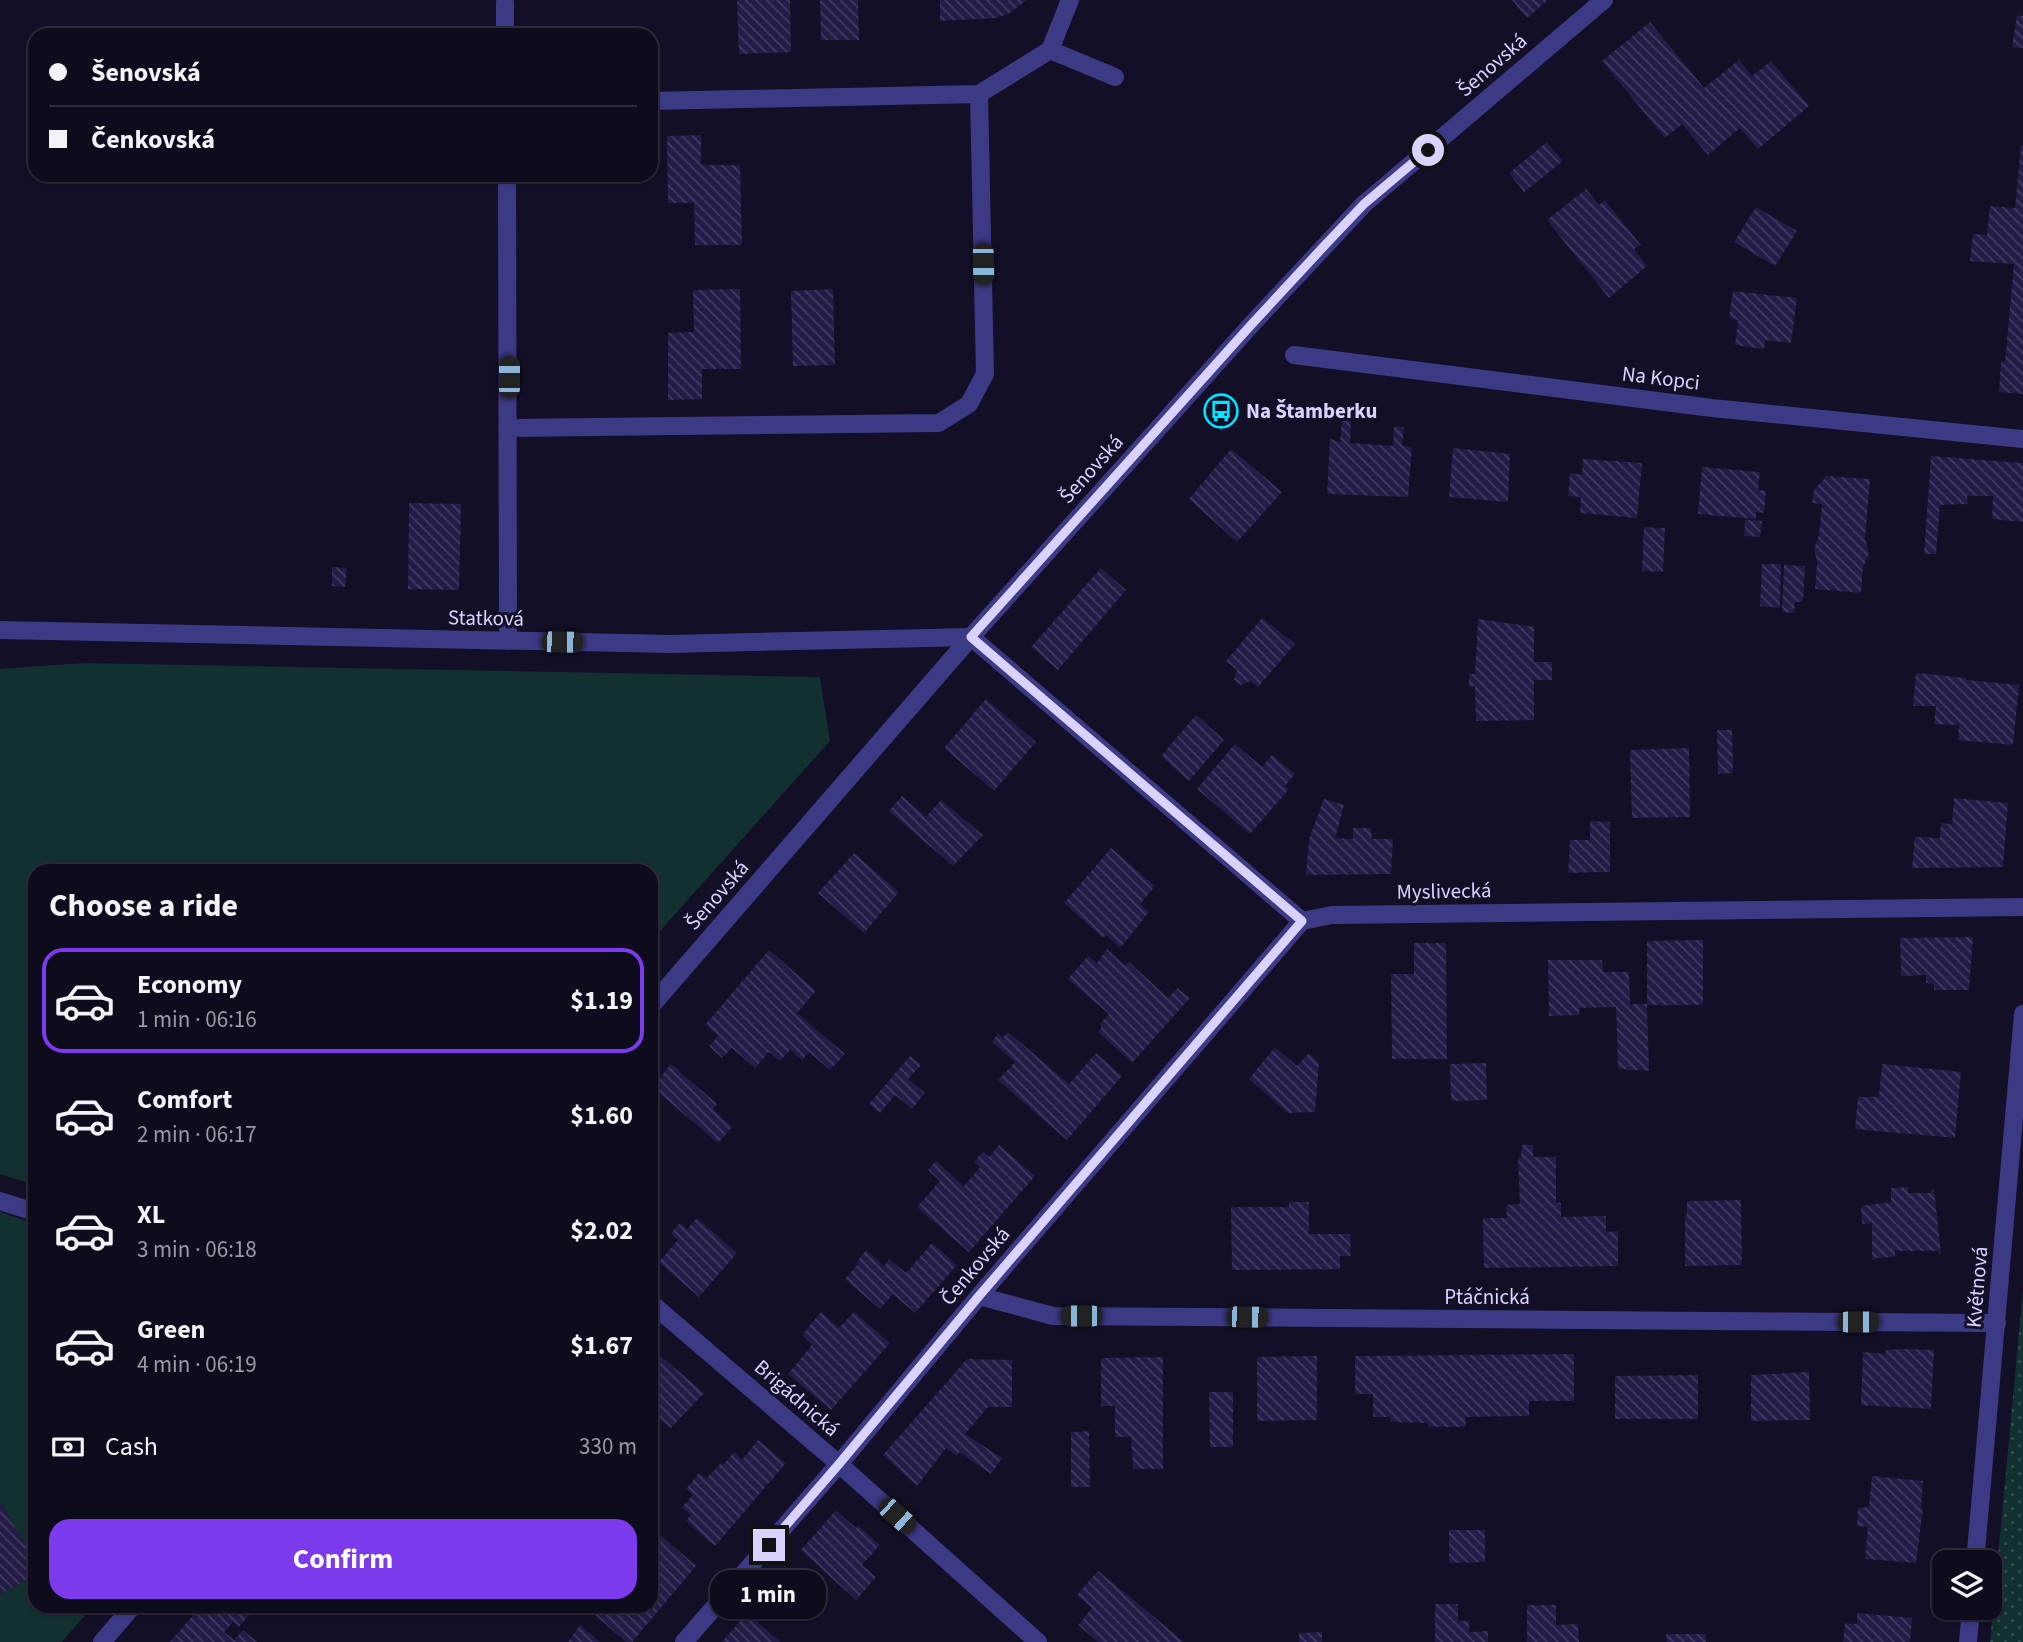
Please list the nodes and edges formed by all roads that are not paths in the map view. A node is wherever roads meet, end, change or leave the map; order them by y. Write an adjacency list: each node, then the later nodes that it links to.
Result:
1 (1070, 0): 5 (street)
2 (1604, 0): 14 (street, Šenovská)
3 (505, 3): 4 (street)
4 (505, 28)
5 (1050, 50): 6 (street); 7 (street)
6 (1115, 77)
7 (979, 94): 8 (street); 11 (street)
8 (658, 101)
9 (507, 182): 11 (street)
10 (1294, 355): 12 (street, Na Kopci)
11 (509, 428): 15 (street)
12 (2023, 439)
13 (0, 630): 15 (street, Statková)
14 (971, 637): 15 (street, Statková); 17 (street); 18 (street, Šenovská)
15 (508, 641)
16 (2023, 907): 17 (street, Myslivecká)
17 (1302, 921): 22 (street, Čenkovská)
18 (658, 998)
19 (2023, 1014): 24 (street, Květnová)
20 (0, 1201): 21 (street)
21 (28, 1210)
22 (979, 1296): 24 (street, Ptáčnická); 25 (street, Čenkovská)
23 (658, 1309): 25 (street, Brigádnická)
24 (1997, 1323): 26 (street, Květnová)
25 (839, 1464): 30 (street, Čenkovská); 31 (street, Brigádnická)
26 (1976, 1550)
27 (127, 1613): 29 (street)
28 (1970, 1620): 32 (street)
29 (102, 1642)
30 (684, 1642)
31 (1038, 1642)
32 (1968, 1642)

